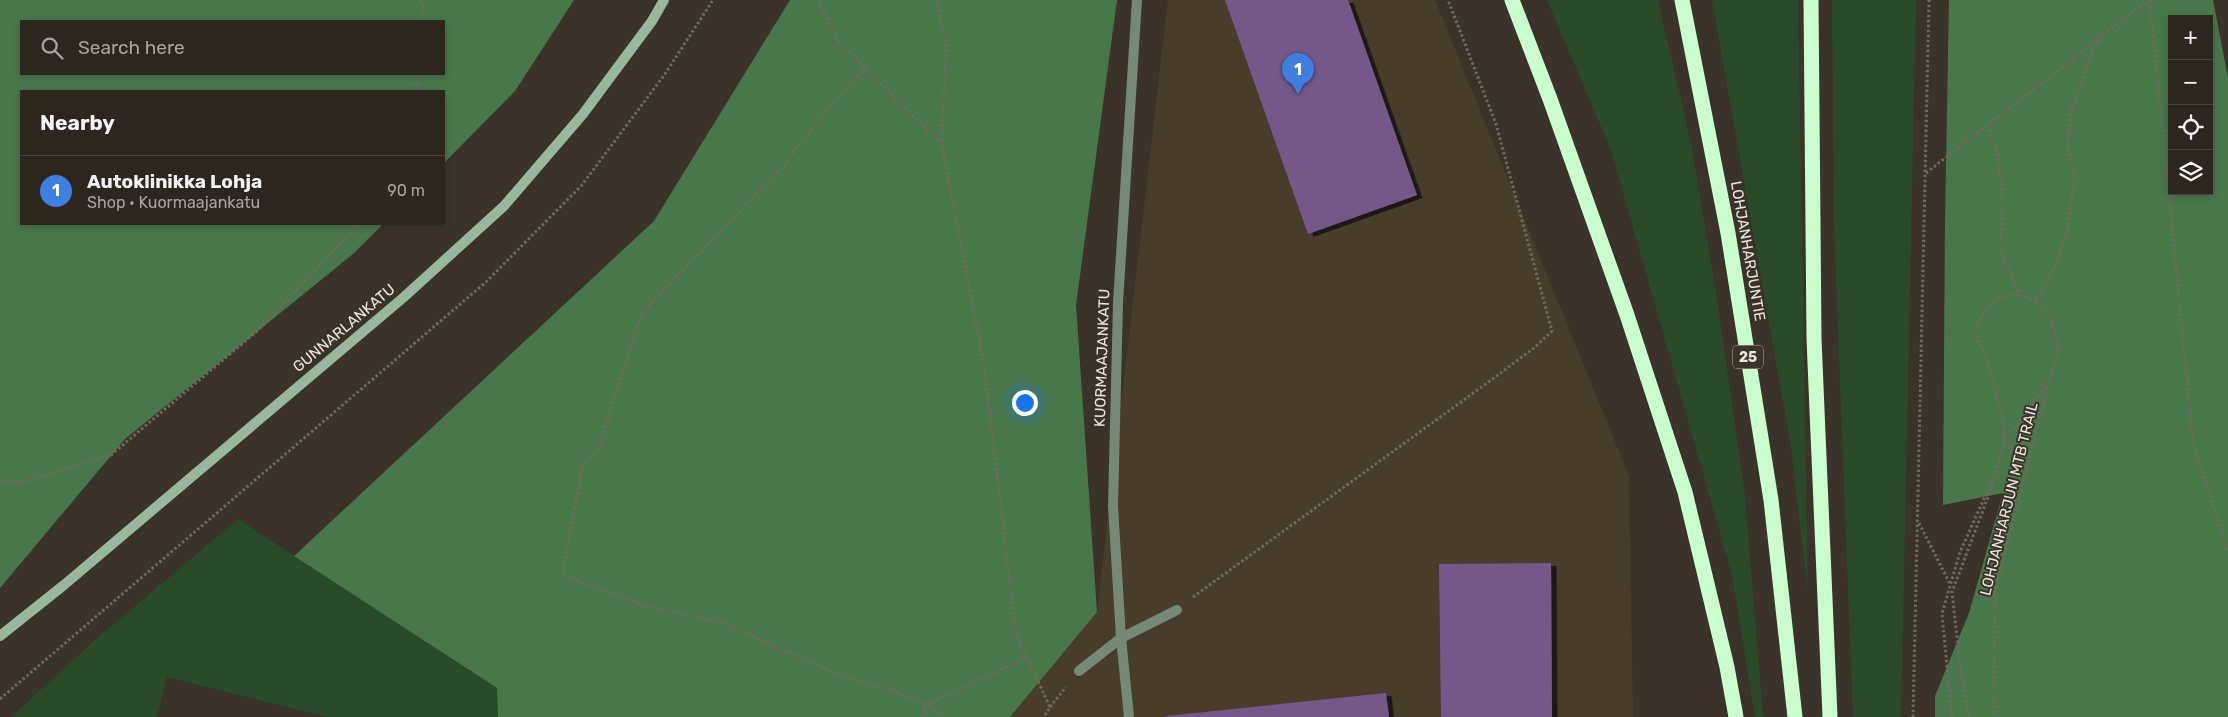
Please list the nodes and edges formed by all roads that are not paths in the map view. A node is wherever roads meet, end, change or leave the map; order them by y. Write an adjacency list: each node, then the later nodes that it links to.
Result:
1 (664, 0): 7 (street, GUNNARLANKATU)
2 (1136, 0): 8 (street, KUORMAAJANKATU)
3 (1512, 0): 11 (highway)
4 (1682, 0): 12 (highway, LOHJANHARJUNTIE / 25)
5 (1811, 0): 13 (highway)
6 (1177, 610): 8 (street)
7 (0, 636)
8 (1121, 638): 9 (street); 10 (street, KUORMAAJANKATU)
9 (1079, 671)
10 (1129, 717)
11 (1736, 717)
12 (1795, 717)
13 (1830, 717)

